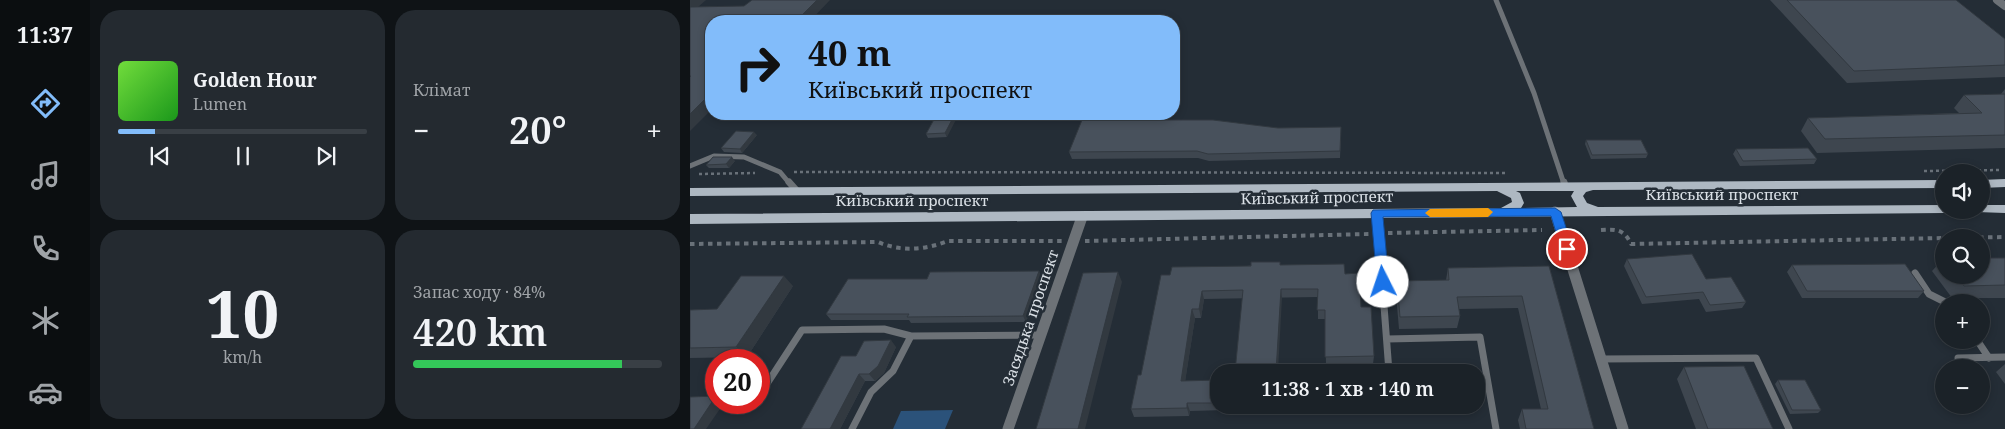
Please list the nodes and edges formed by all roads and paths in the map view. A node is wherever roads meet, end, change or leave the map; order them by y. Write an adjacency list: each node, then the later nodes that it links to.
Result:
1 (1496, 0): 11 (lane)
2 (1997, 0): 3 (street)
3 (2005, 6)
4 (690, 166): 5 (lane)
5 (780, 172): 6 (path); 7 (path); 14 (lane)
6 (1511, 173)
7 (690, 174)
8 (1935, 184): 12 (main road, Київський проспект)
9 (1990, 184): 10 (main road)
10 (2005, 184)
11 (1565, 186): 12 (main road, Київський проспект); 13 (main road, Київський проспект)
12 (1592, 186): 21 (main road)
13 (1498, 187): 14 (main road, Київський проспект); 19 (main road)
14 (797, 191): 15 (main road, Київський проспект)
15 (690, 192)
16 (1990, 209): 17 (main road)
17 (2005, 209)
18 (1935, 210): 21 (main road, Київський проспект)
19 (1503, 212): 20 (main road, Київський проспект); 22 (main road, Київський проспект)
20 (1555, 212): 21 (main road, Київський проспект); 42 (street)
21 (1602, 212)
22 (1377, 213): 23 (main road, Київський проспект); 27 (lane)
23 (1082, 217): 24 (main road, Київський проспект); 31 (street, Засядька проспект)
24 (690, 219)
25 (1542, 230): 27 (path)
26 (1601, 230): 30 (path)
27 (1379, 234): 31 (path); 37 (lane)
28 (2005, 236): 29 (path)
29 (1990, 237)
30 (1935, 238)
31 (1074, 241): 32 (path); 35 (street, Засядька проспект)
32 (690, 244)
33 (1915, 273): 34 (lane)
34 (1935, 297)
35 (1041, 335): 36 (lane); 46 (street, Засядька проспект)
36 (911, 336): 44 (lane); 45 (lane)
37 (1387, 338): 43 (lane); 47 (lane)
38 (1982, 349): 40 (lane)
39 (1958, 358): 40 (lane)
40 (1989, 358): 41 (lane)
41 (2005, 358)
42 (1601, 359): 48 (street); 49 (lane)
43 (1389, 364)
44 (770, 379)
45 (852, 429)
46 (1008, 429)
47 (1496, 429)
48 (1623, 429)
49 (1789, 429)

